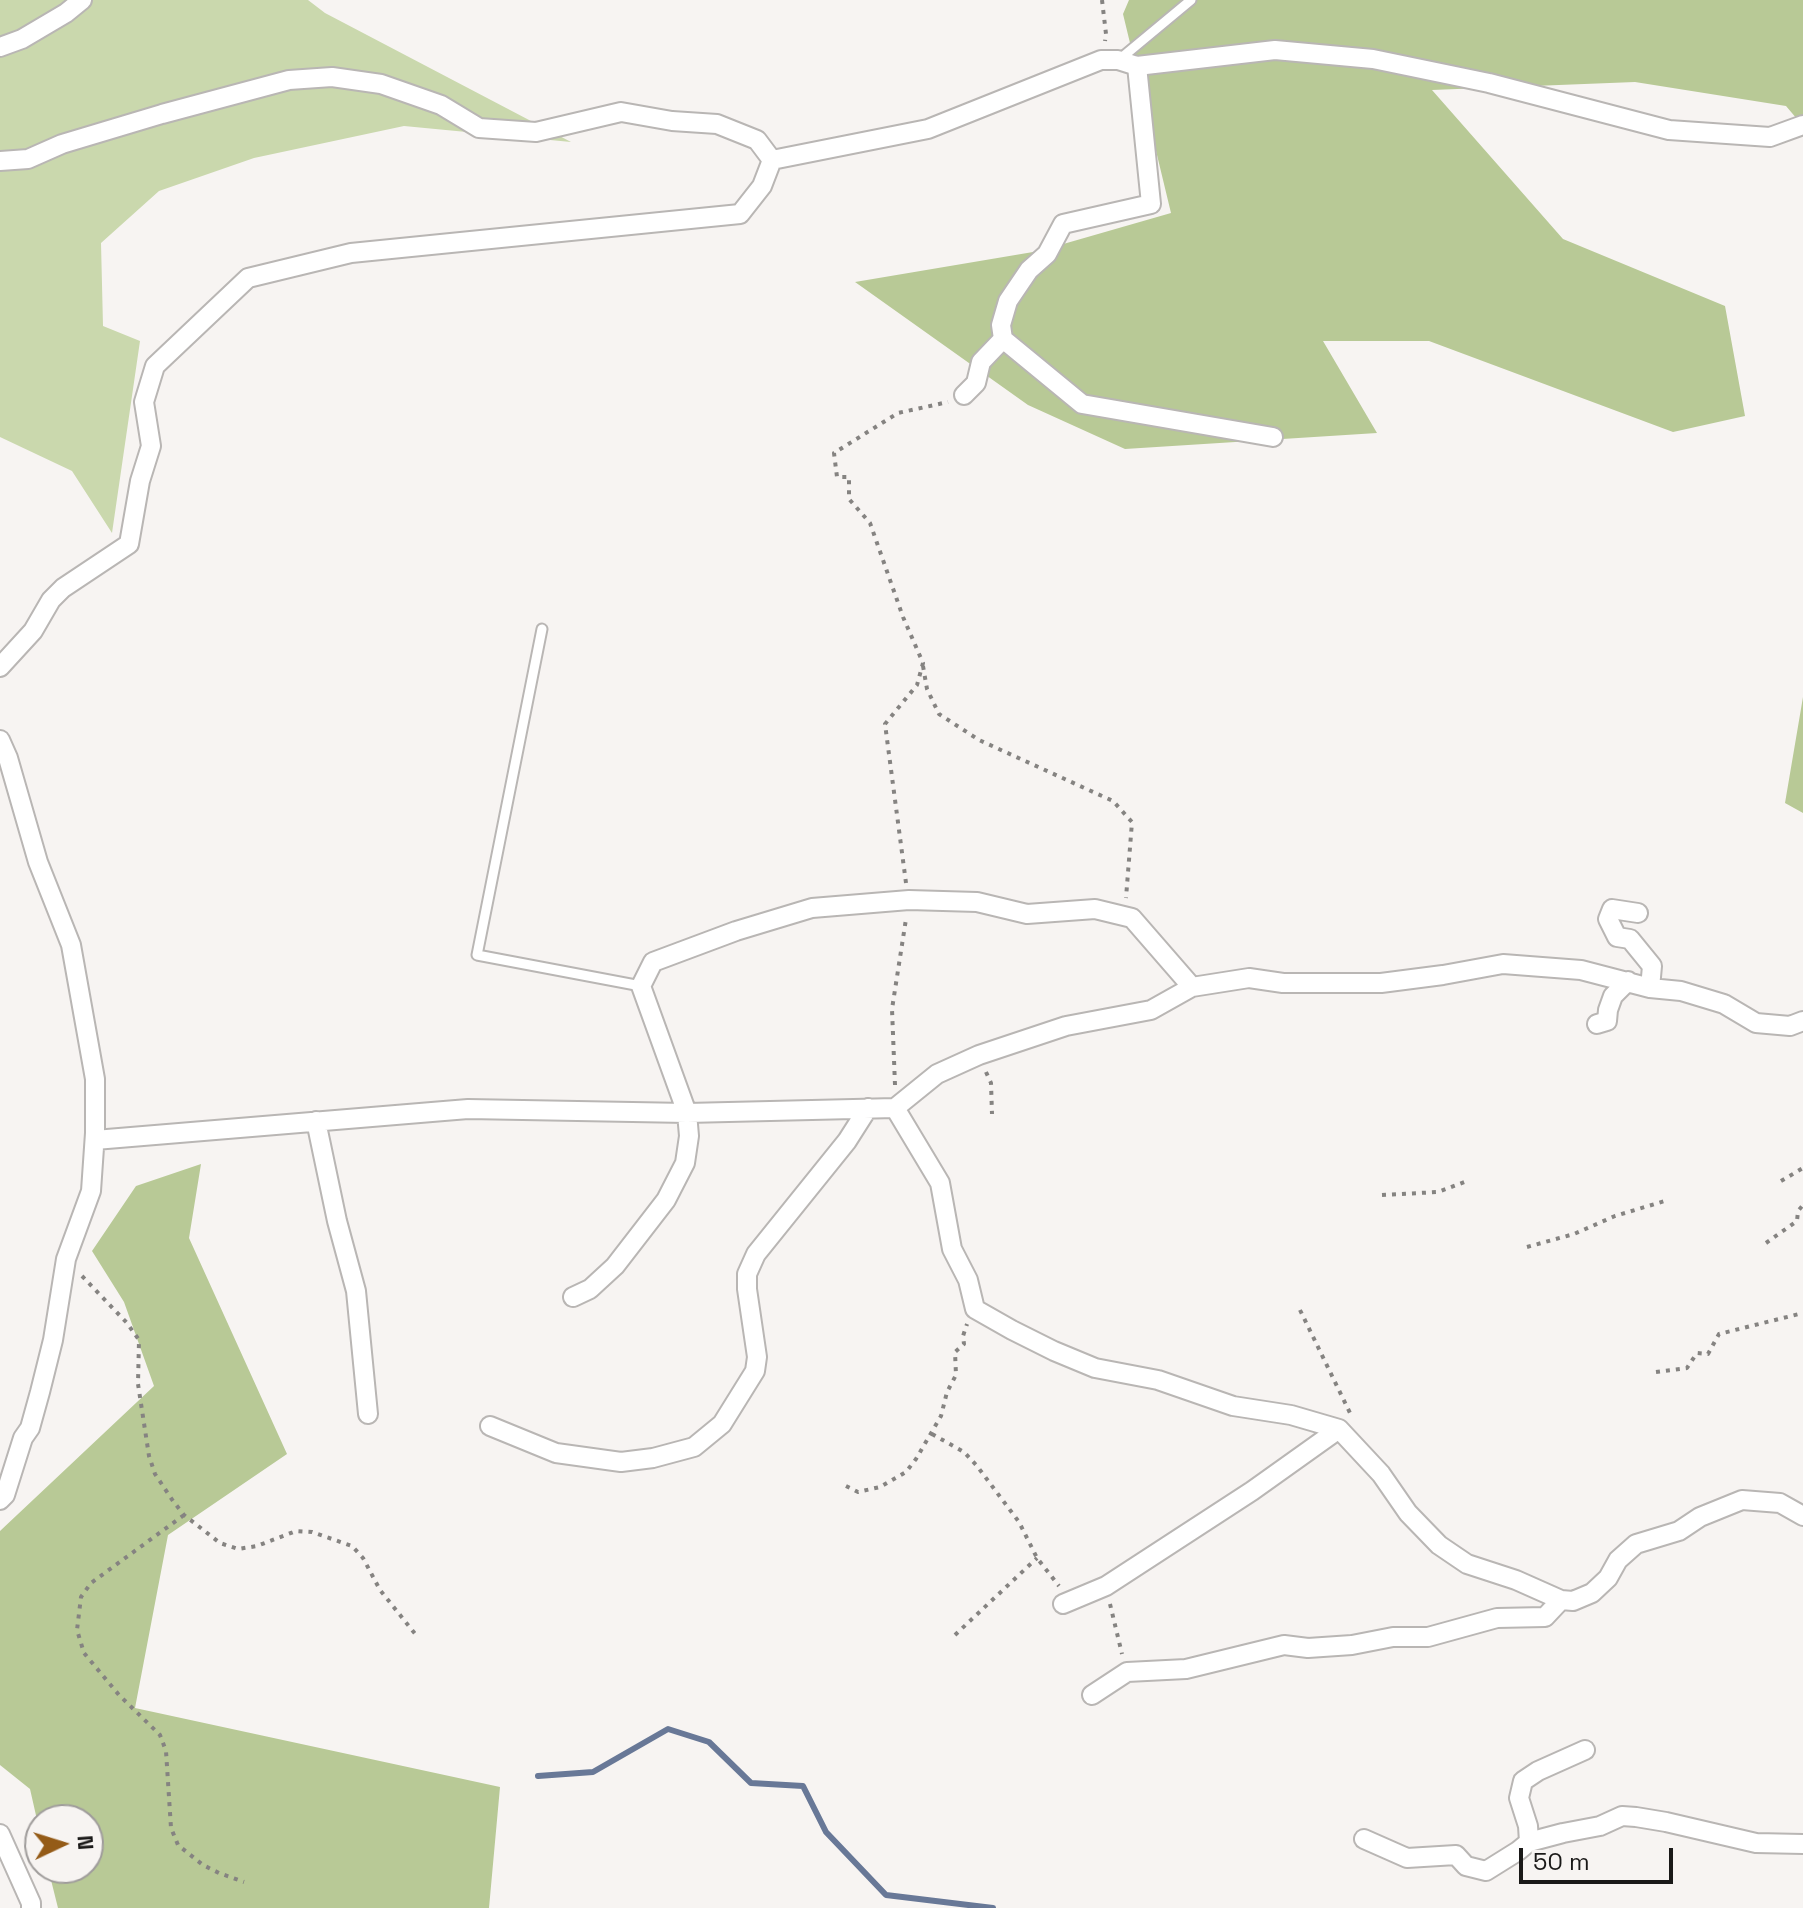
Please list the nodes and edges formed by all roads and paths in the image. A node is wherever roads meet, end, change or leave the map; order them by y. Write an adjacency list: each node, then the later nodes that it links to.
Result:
1 (82, 0): 4 (street)
2 (1102, 0): 5 (path)
3 (1191, 0): 5 (lane)
4 (0, 47)
5 (1109, 60): 6 (street); 8 (street)
6 (1137, 66): 7 (street); 10 (street)
7 (1803, 125)
8 (772, 160): 9 (street); 15 (street)
9 (0, 161)
10 (1003, 339): 11 (street); 12 (street)
11 (964, 395): 14 (path)
12 (1273, 437)
13 (542, 629): 21 (lane)
14 (923, 663): 17 (path); 19 (path)
15 (0, 667)
16 (0, 740): 32 (street)
17 (909, 900): 19 (street); 21 (street); 28 (path)
18 (1638, 913): 23 (street)
19 (1125, 915): 22 (street)
20 (1628, 981): 22 (street); 23 (street); 25 (street)
21 (641, 986): 29 (street)
22 (1192, 987): 26 (street)
23 (1650, 988): 24 (street)
24 (1803, 1021)
25 (1597, 1024)
26 (979, 1055): 28 (street); 30 (path)
27 (868, 1108): 28 (street); 29 (street); 48 (street)
28 (895, 1108): 44 (street)
29 (687, 1113): 31 (street); 42 (street)
30 (992, 1114)
31 (316, 1121): 32 (street); 47 (street)
32 (95, 1140): 41 (street)
33 (1803, 1168): 35 (path)
34 (1467, 1181): 36 (path)
35 (1781, 1181)
36 (1382, 1195)
37 (1668, 1200): 40 (path)
38 (1803, 1205): 39 (path)
39 (1766, 1243)
40 (1527, 1247)
41 (66, 1259): 52 (street); 53 (path)
42 (573, 1297)
43 (1300, 1310): 49 (path)
44 (979, 1311): 49 (street); 50 (path)
45 (1803, 1313): 46 (path)
46 (1656, 1372)
47 (368, 1414)
48 (490, 1426)
49 (1339, 1429): 56 (street); 57 (street)
50 (932, 1434): 51 (path); 55 (path)
51 (846, 1486)
52 (0, 1500)
53 (184, 1515): 59 (path); 68 (path)
54 (1803, 1516): 57 (street)
55 (1037, 1558): 58 (path); 60 (path)
56 (1106, 1586): 58 (street); 61 (path)
57 (1561, 1600): 61 (street)
58 (1063, 1604)
59 (416, 1635)
60 (955, 1635)
61 (1127, 1672): 62 (street)
62 (1092, 1695)
63 (1585, 1750): 66 (street)
64 (0, 1834): 69 (street)
65 (1364, 1839): 66 (street)
66 (1529, 1842): 67 (street)
67 (1803, 1844)
68 (244, 1882)
69 (31, 1908)

